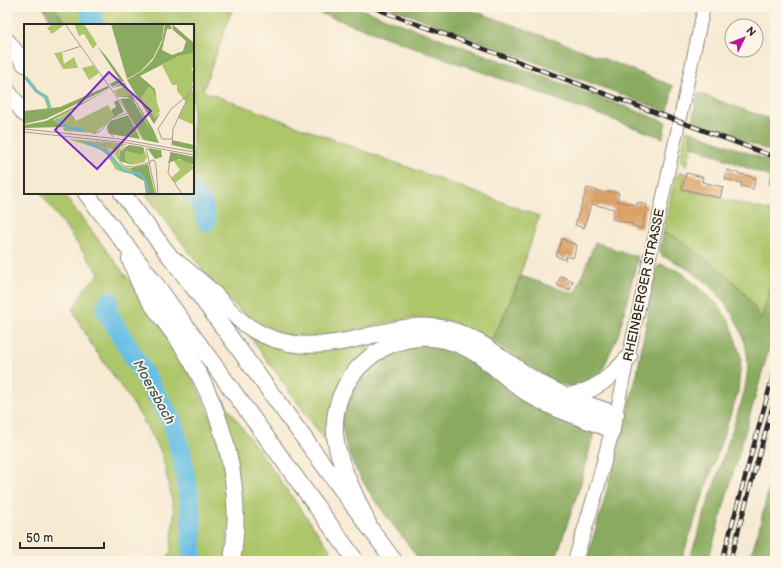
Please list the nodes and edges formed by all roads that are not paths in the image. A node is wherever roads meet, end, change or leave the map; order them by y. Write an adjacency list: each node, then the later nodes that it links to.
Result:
1 (704, 7): 10 (main road, RHEINBERGER STRASSE)
2 (7, 41): 3 (highway)
3 (24, 63)
4 (7, 91): 5 (highway)
5 (24, 113)
6 (87, 194): 8 (highway)
7 (123, 194): 9 (highway)
8 (122, 240): 15 (highway); 16 (highway)
9 (173, 259): 11 (highway); 14 (highway)
10 (629, 357): 11 (highway); 12 (main road, RHEINBERGER STRASSE)
11 (565, 396): 12 (highway)
12 (616, 414): 13 (main road, RHEINBERGER STRASSE)
13 (612, 430): 14 (highway); 18 (main road, RHEINBERGER STRASSE)
14 (369, 526): 17 (highway)
15 (232, 561)
16 (356, 561)
17 (394, 561)
18 (575, 561)

